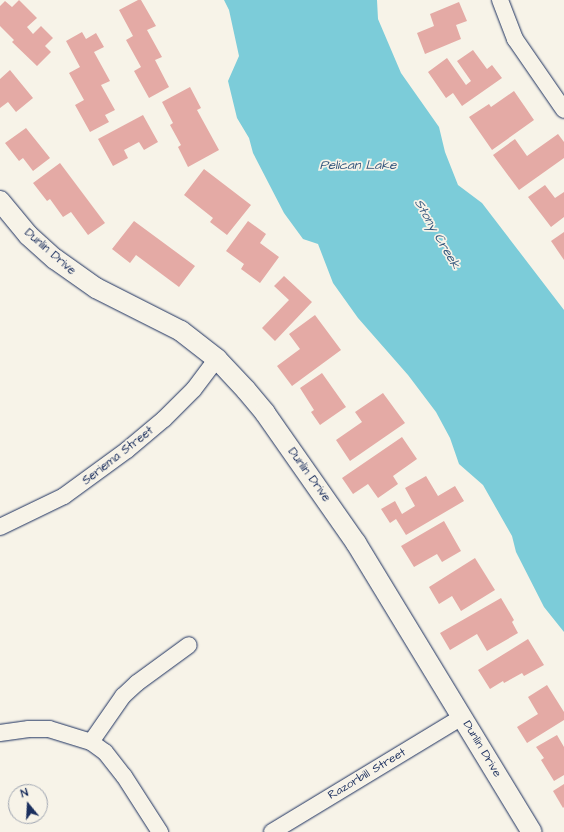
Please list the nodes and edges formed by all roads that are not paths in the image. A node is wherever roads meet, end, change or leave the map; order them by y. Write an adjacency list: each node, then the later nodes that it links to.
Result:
1 (500, 0): 2 (street)
2 (564, 110)
3 (0, 201): 4 (street, Dunlin Drive)
4 (216, 359): 5 (street, Seriema Street); 7 (street, Dunlin Drive)
5 (0, 527)
6 (189, 645): 9 (street)
7 (462, 717): 11 (street, Razorbill Street); 12 (street, Dunlin Drive)
8 (0, 733): 9 (street)
9 (91, 742): 10 (street)
10 (160, 832)
11 (272, 832)
12 (532, 832)

